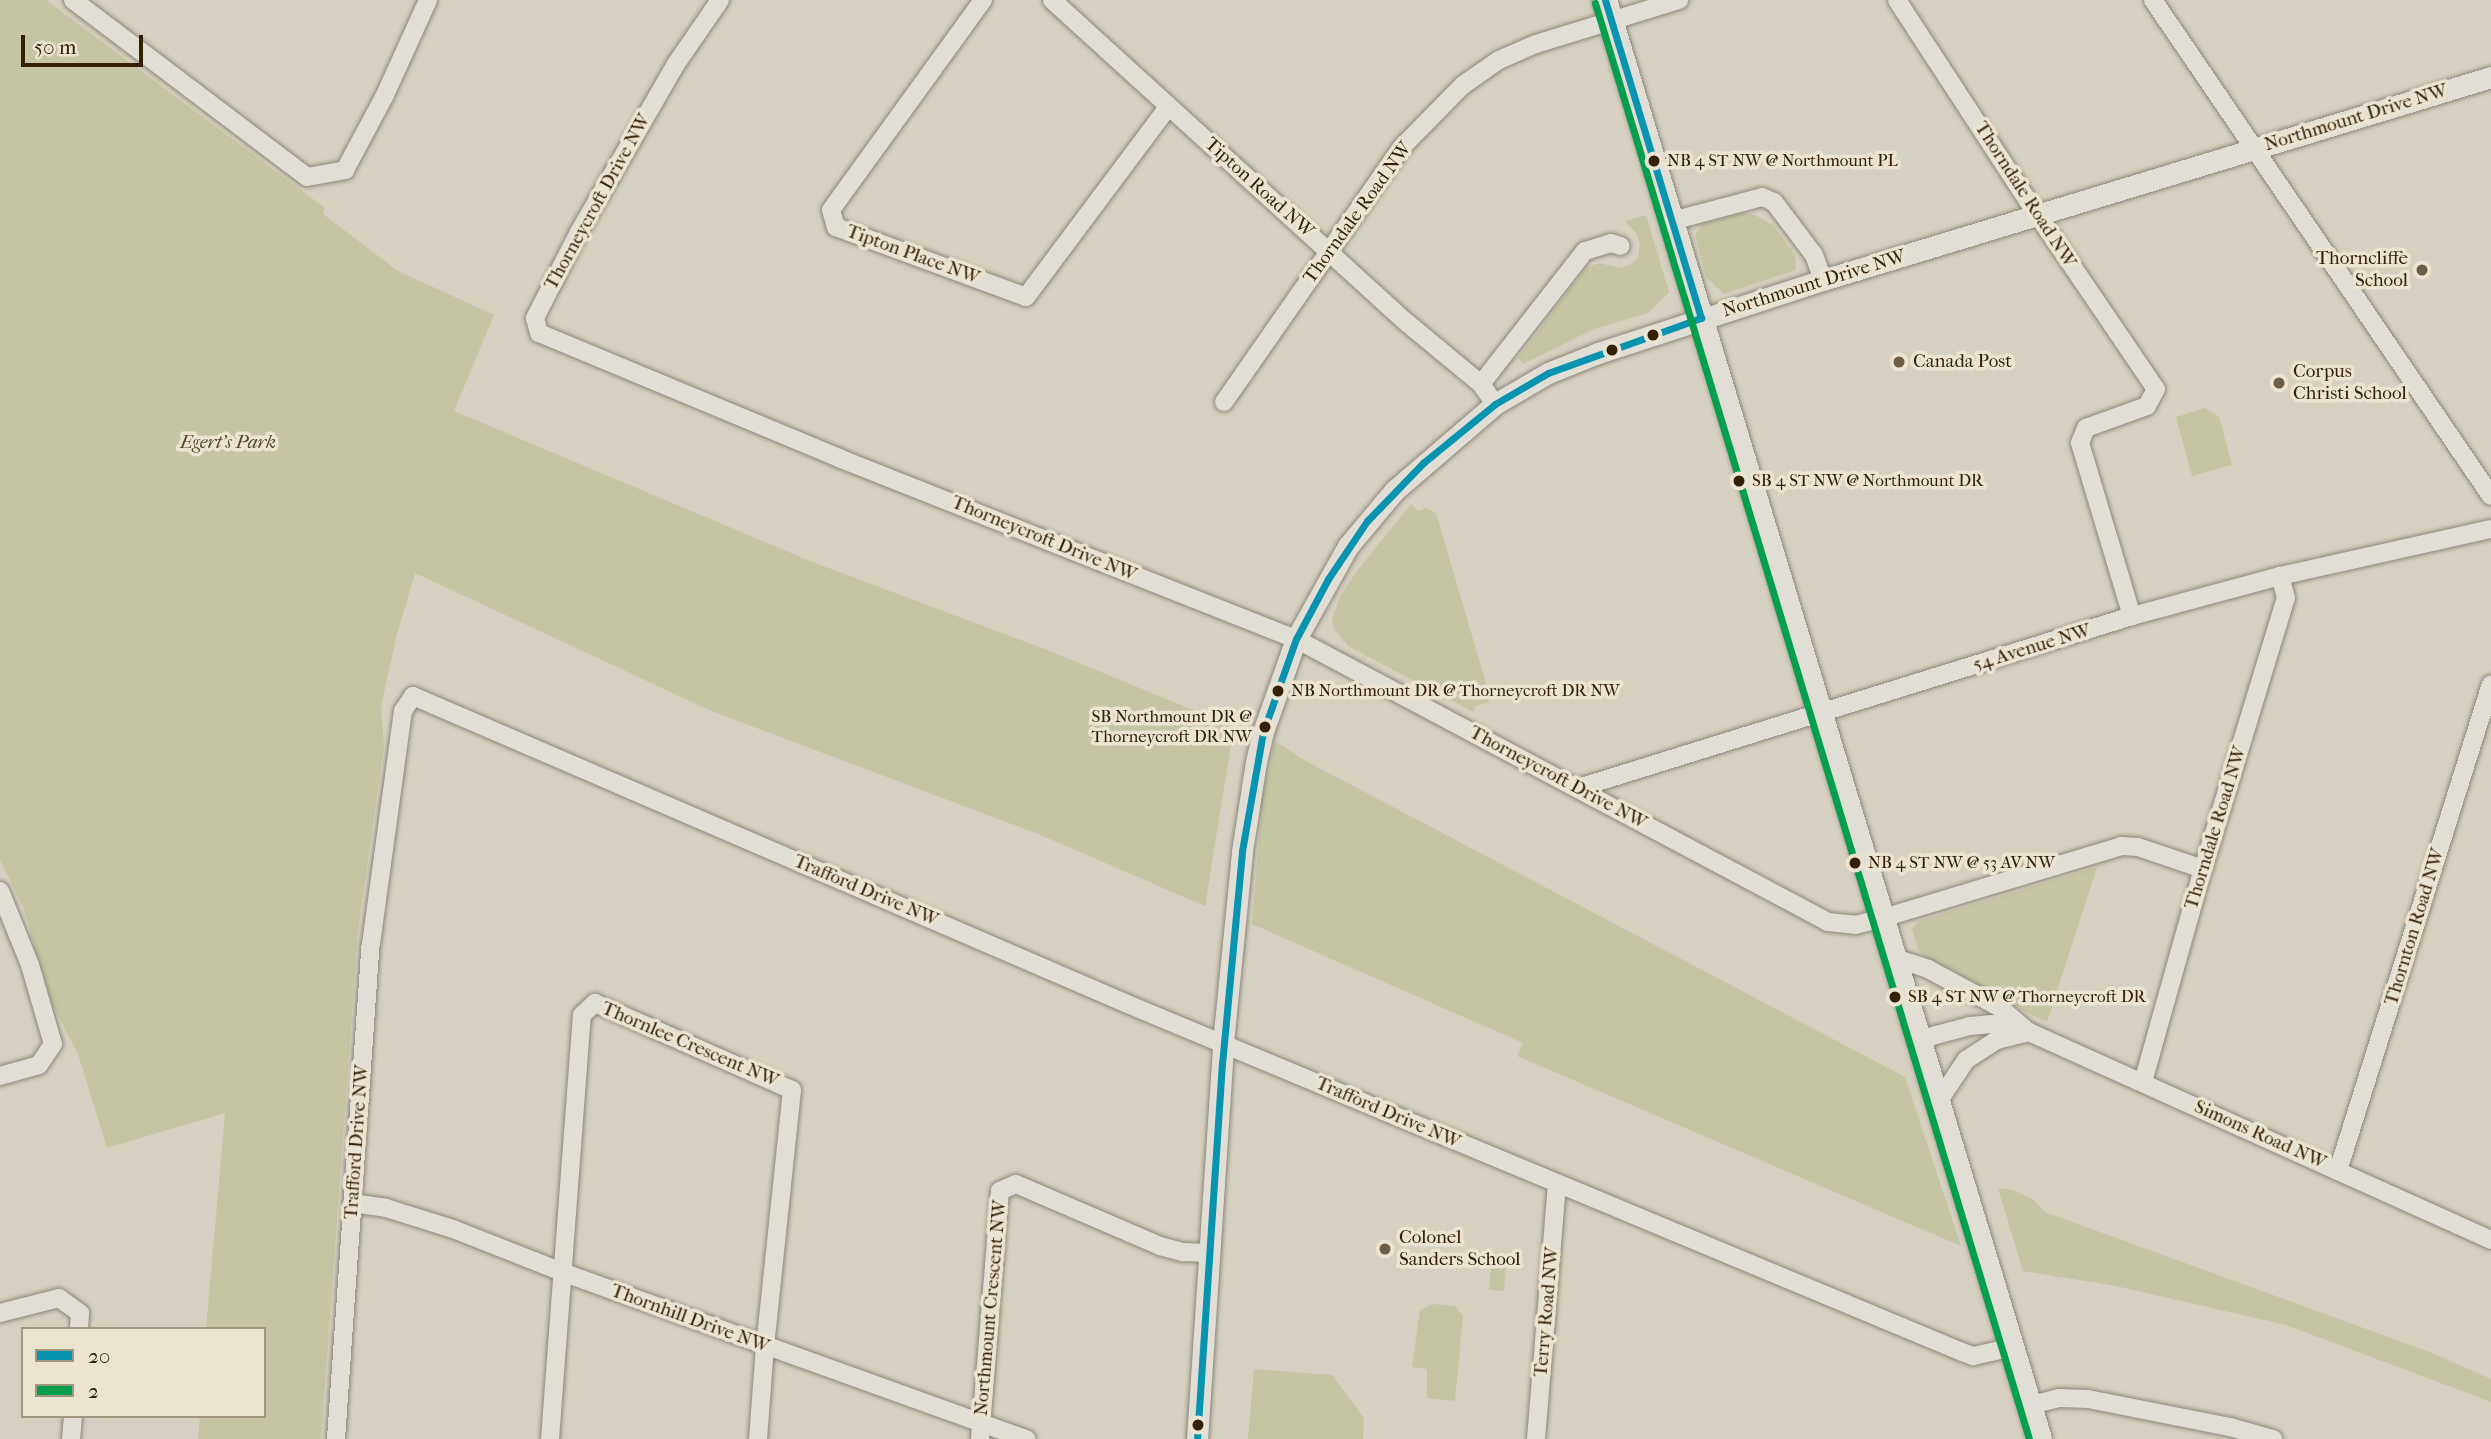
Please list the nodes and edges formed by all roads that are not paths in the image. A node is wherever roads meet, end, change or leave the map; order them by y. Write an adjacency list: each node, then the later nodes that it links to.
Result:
1 (73, 0): 2 (street)
2 (428, 0)
3 (720, 0): 26 (street, Thorneycroft Drive NW)
4 (983, 0): 11 (street, Tipton Place NW)
5 (1052, 0): 11 (street, Tipton Road NW)
6 (1679, 0): 9 (street, Thorndale Road NW)
7 (1897, 0): 13 (street, Thorndale Road NW)
8 (2153, 0): 12 (street)
9 (1608, 10): 14 (main road); 16 (street, Thorndale Road NW)
10 (2491, 77): 12 (street, Northmount Drive NW)
11 (1168, 107): 16 (street, Tipton Road NW)
12 (2255, 149): 13 (street, Northmount Drive NW); 22 (street)
13 (2038, 215): 17 (street, Northmount Drive NW); 25 (street, Thorndale Road NW)
14 (1672, 221): 17 (street); 18 (main road)
15 (1621, 246): 19 (street)
16 (1330, 251): 19 (street, Tipton Road NW); 20 (street, Thorndale Road NW)
17 (1823, 280): 18 (street, Northmount Drive NW)
18 (1702, 318): 21 (street, Northmount Drive NW); 28 (main road)
19 (1481, 384): 21 (street, Tipton Road NW)
20 (1224, 401)
21 (1495, 404): 26 (street, Northmount Drive NW)
22 (2491, 496)
23 (2491, 529): 24 (street, 54 Avenue NW)
24 (2280, 576): 25 (street, 54 Avenue NW); 30 (street, Thorndale Road NW)
25 (2132, 616): 28 (street, 54 Avenue NW)
26 (1296, 639): 29 (street, Thorneycroft Drive NW); 36 (street, Northmount Drive NW)
27 (2491, 684): 40 (street, Thornton Road NW)
28 (1821, 713): 29 (street, 54 Avenue NW); 32 (main road)
29 (1578, 788): 32 (street, Thorneycroft Drive NW)
30 (2203, 869): 32 (street, Thorneycroft Drive NW); 38 (street, Thorndale Road NW)
31 (0, 891): 37 (street)
32 (1883, 918): 33 (main road)
33 (1895, 958): 34 (street, Simons Road NW); 35 (main road)
34 (2029, 1032): 35 (street, Simons Road NW); 38 (street, Simons Road NW); 39 (street)
35 (1921, 1040): 39 (main road)
36 (1223, 1043): 41 (street, Trafford Drive NW); 42 (street, Trafford Drive NW); 44 (street, Northmount Drive NW)
37 (0, 1076)
38 (2143, 1082): 40 (street, Simons Road NW)
39 (1940, 1099): 49 (main road)
40 (2338, 1171): 43 (street, Simons Road NW)
41 (1557, 1185): 49 (street, Trafford Drive NW); 59 (street, Terry Road NW)
42 (352, 1202): 45 (street, Thornhill Drive NW); 54 (street, Trafford Drive NW)
43 (2491, 1240)
44 (1210, 1253): 52 (street, Northmount Crescent NW); 58 (street, Northmount Drive NW)
45 (562, 1272): 48 (street, Thornhill Drive NW); 48 (street, Thornlee Crescent NW); 55 (street, Thornlee Crescent NW)
46 (0, 1313): 47 (street)
47 (79, 1327)
48 (765, 1346): 52 (street, Thornhill Drive NW); 56 (street, Thornlee Crescent NW)
49 (2014, 1348): 50 (main road)
50 (2031, 1405): 60 (main road); 61 (street)
51 (73, 1418): 53 (street)
52 (981, 1430): 57 (street, Thornhill Drive NW)
53 (71, 1439)
54 (336, 1439)
55 (550, 1439)
56 (758, 1439)
57 (1027, 1439)
58 (1197, 1439)
59 (1536, 1439)
60 (2040, 1439)
61 (2273, 1439)

